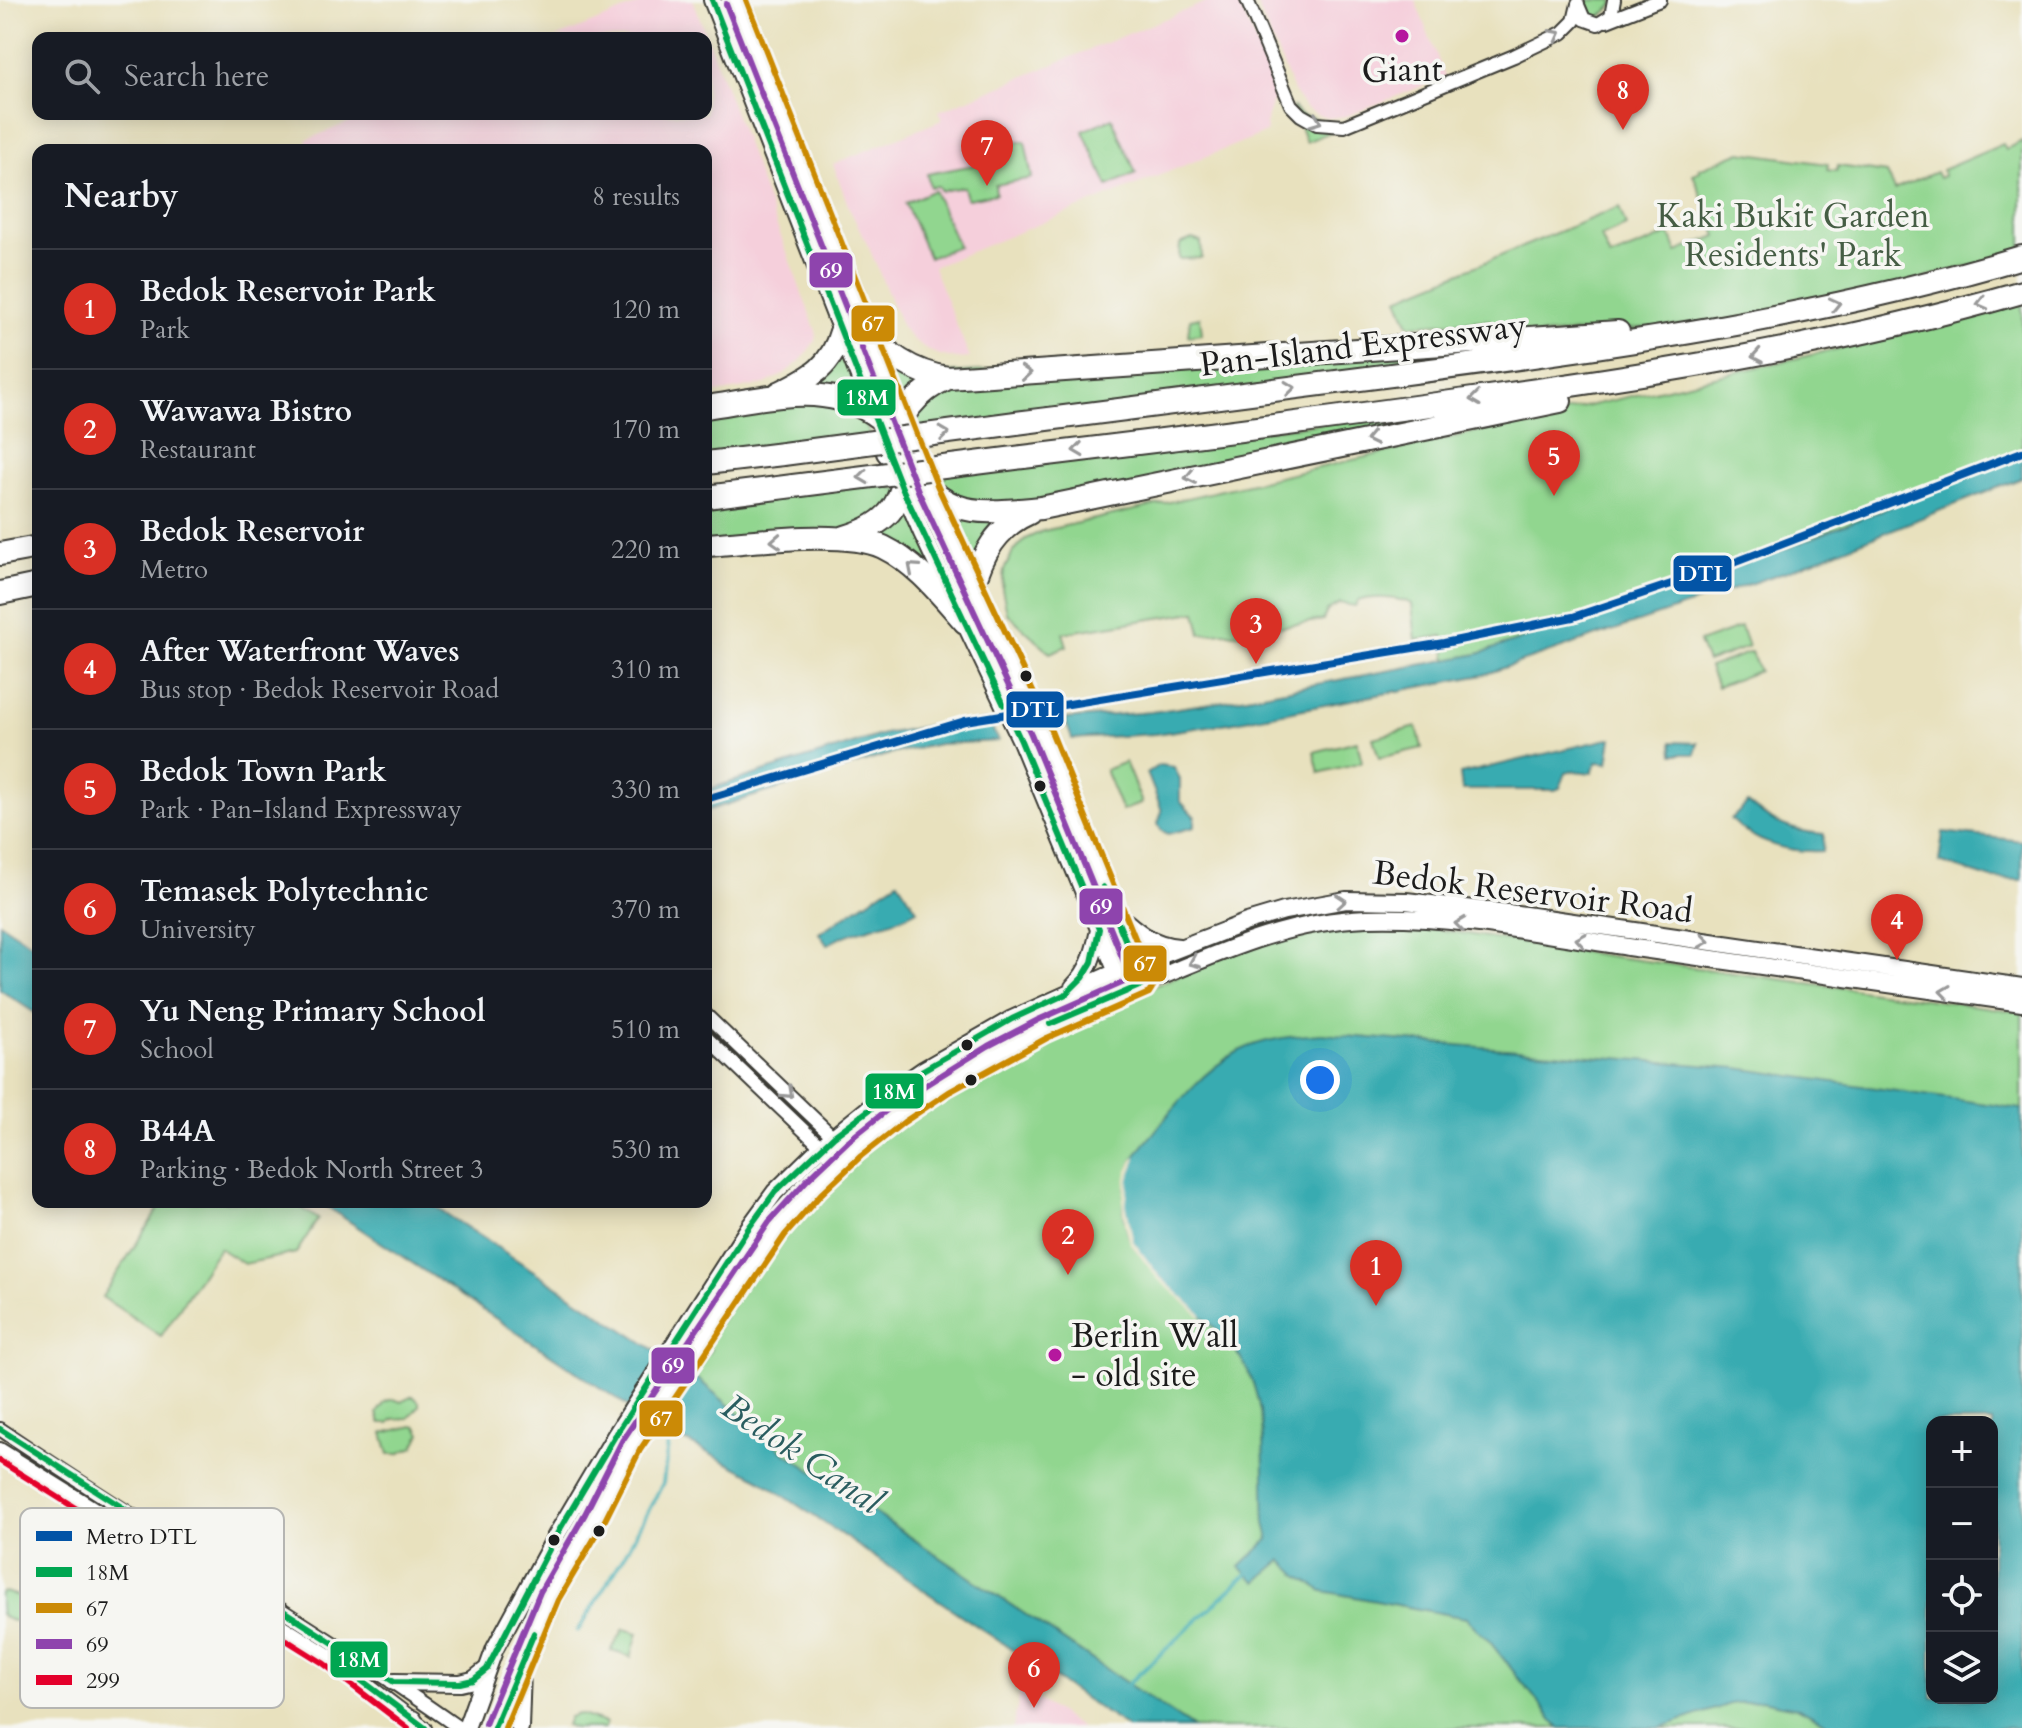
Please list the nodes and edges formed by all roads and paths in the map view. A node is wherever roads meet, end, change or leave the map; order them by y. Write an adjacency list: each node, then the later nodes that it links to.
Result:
1 (712, 0): 11 (main road)
2 (735, 0): 11 (main road)
3 (1247, 0): 6 (street, one-way to 6)
4 (1614, 0): 7 (street)
5 (1660, 0): 7 (street)
6 (1578, 2): 7 (street)
7 (1603, 23)
8 (2022, 257): 10 (highway, Pan-Island Expressway, one-way to 8)
9 (2022, 292): 12 (highway, Pan-Island Expressway, one-way to 12)
10 (1759, 322): 13 (highway, one-way to 10); 19 (highway, Pan-Island Expressway, one-way to 10, bridge)
11 (852, 328): 13 (highway); 14 (highway); 16 (main road); 17 (main road)
12 (1636, 377): 22 (highway, Pan-Island Expressway, one-way to 22, bridge); 23 (highway, one-way to 23)
13 (948, 378): 17 (highway)
14 (762, 398): 15 (highway); 16 (highway)
15 (712, 406)
16 (873, 414): 17 (highway)
17 (894, 434): 18 (highway); 20 (highway)
18 (911, 446): 20 (highway); 21 (main road)
19 (712, 462)
20 (904, 478): 21 (highway); 24 (highway); 31 (main road)
21 (928, 489): 23 (highway); 29 (main road)
22 (712, 496)
23 (1041, 508): 29 (highway)
24 (845, 537): 25 (highway, one-way to 25); 31 (highway, one-way to 24)
25 (712, 545)
26 (32, 548): 27 (highway)
27 (0, 554)
28 (32, 587): 30 (highway)
29 (973, 587): 32 (main road)
30 (0, 593)
31 (965, 622): 34 (main road)
32 (1112, 909): 36 (main road); 37 (main road)
33 (1525, 915): 35 (main road); 36 (main road, Bedok Reservoir Road, one-way to 33); 40 (main road, Bedok Reservoir Road, one-way to 40)
34 (1099, 929): 38 (main road); 42 (main road)
35 (1537, 933): 39 (main road, Bedok Reservoir Road, one-way to 39); 43 (main road, Bedok Reservoir Road, one-way to 35)
36 (1180, 947): 37 (main road, Bedok Reservoir Road)
37 (1136, 964): 38 (main road, Bedok Reservoir Road); 39 (main road)
38 (1117, 972): 41 (main road); 42 (main road, Bedok Reservoir Road)
39 (1144, 984): 41 (main road, Bedok Reservoir Road)
40 (2022, 987)
41 (1125, 991): 47 (main road, Bedok Reservoir Road)
42 (1066, 994): 46 (main road, Bedok Reservoir Road)
43 (2022, 1003)
44 (712, 1021): 46 (street, one-way to 46)
45 (712, 1042): 46 (street)
46 (827, 1142): 47 (street); 55 (main road, Bedok Reservoir Road)
47 (844, 1158): 54 (main road, Bedok Reservoir Road)
48 (0, 1429): 51 (street)
49 (0, 1449): 50 (street)
50 (94, 1508)
51 (121, 1508)
52 (284, 1611): 56 (street)
53 (284, 1627): 57 (street)
54 (522, 1661): 60 (main road, Bedok Reservoir Road); 61 (main road)
55 (487, 1669): 56 (main road); 59 (main road, Bedok Reservoir Road)
56 (394, 1682): 58 (street)
57 (418, 1725)
58 (459, 1728)
59 (466, 1728)
60 (494, 1728)
61 (520, 1728)

